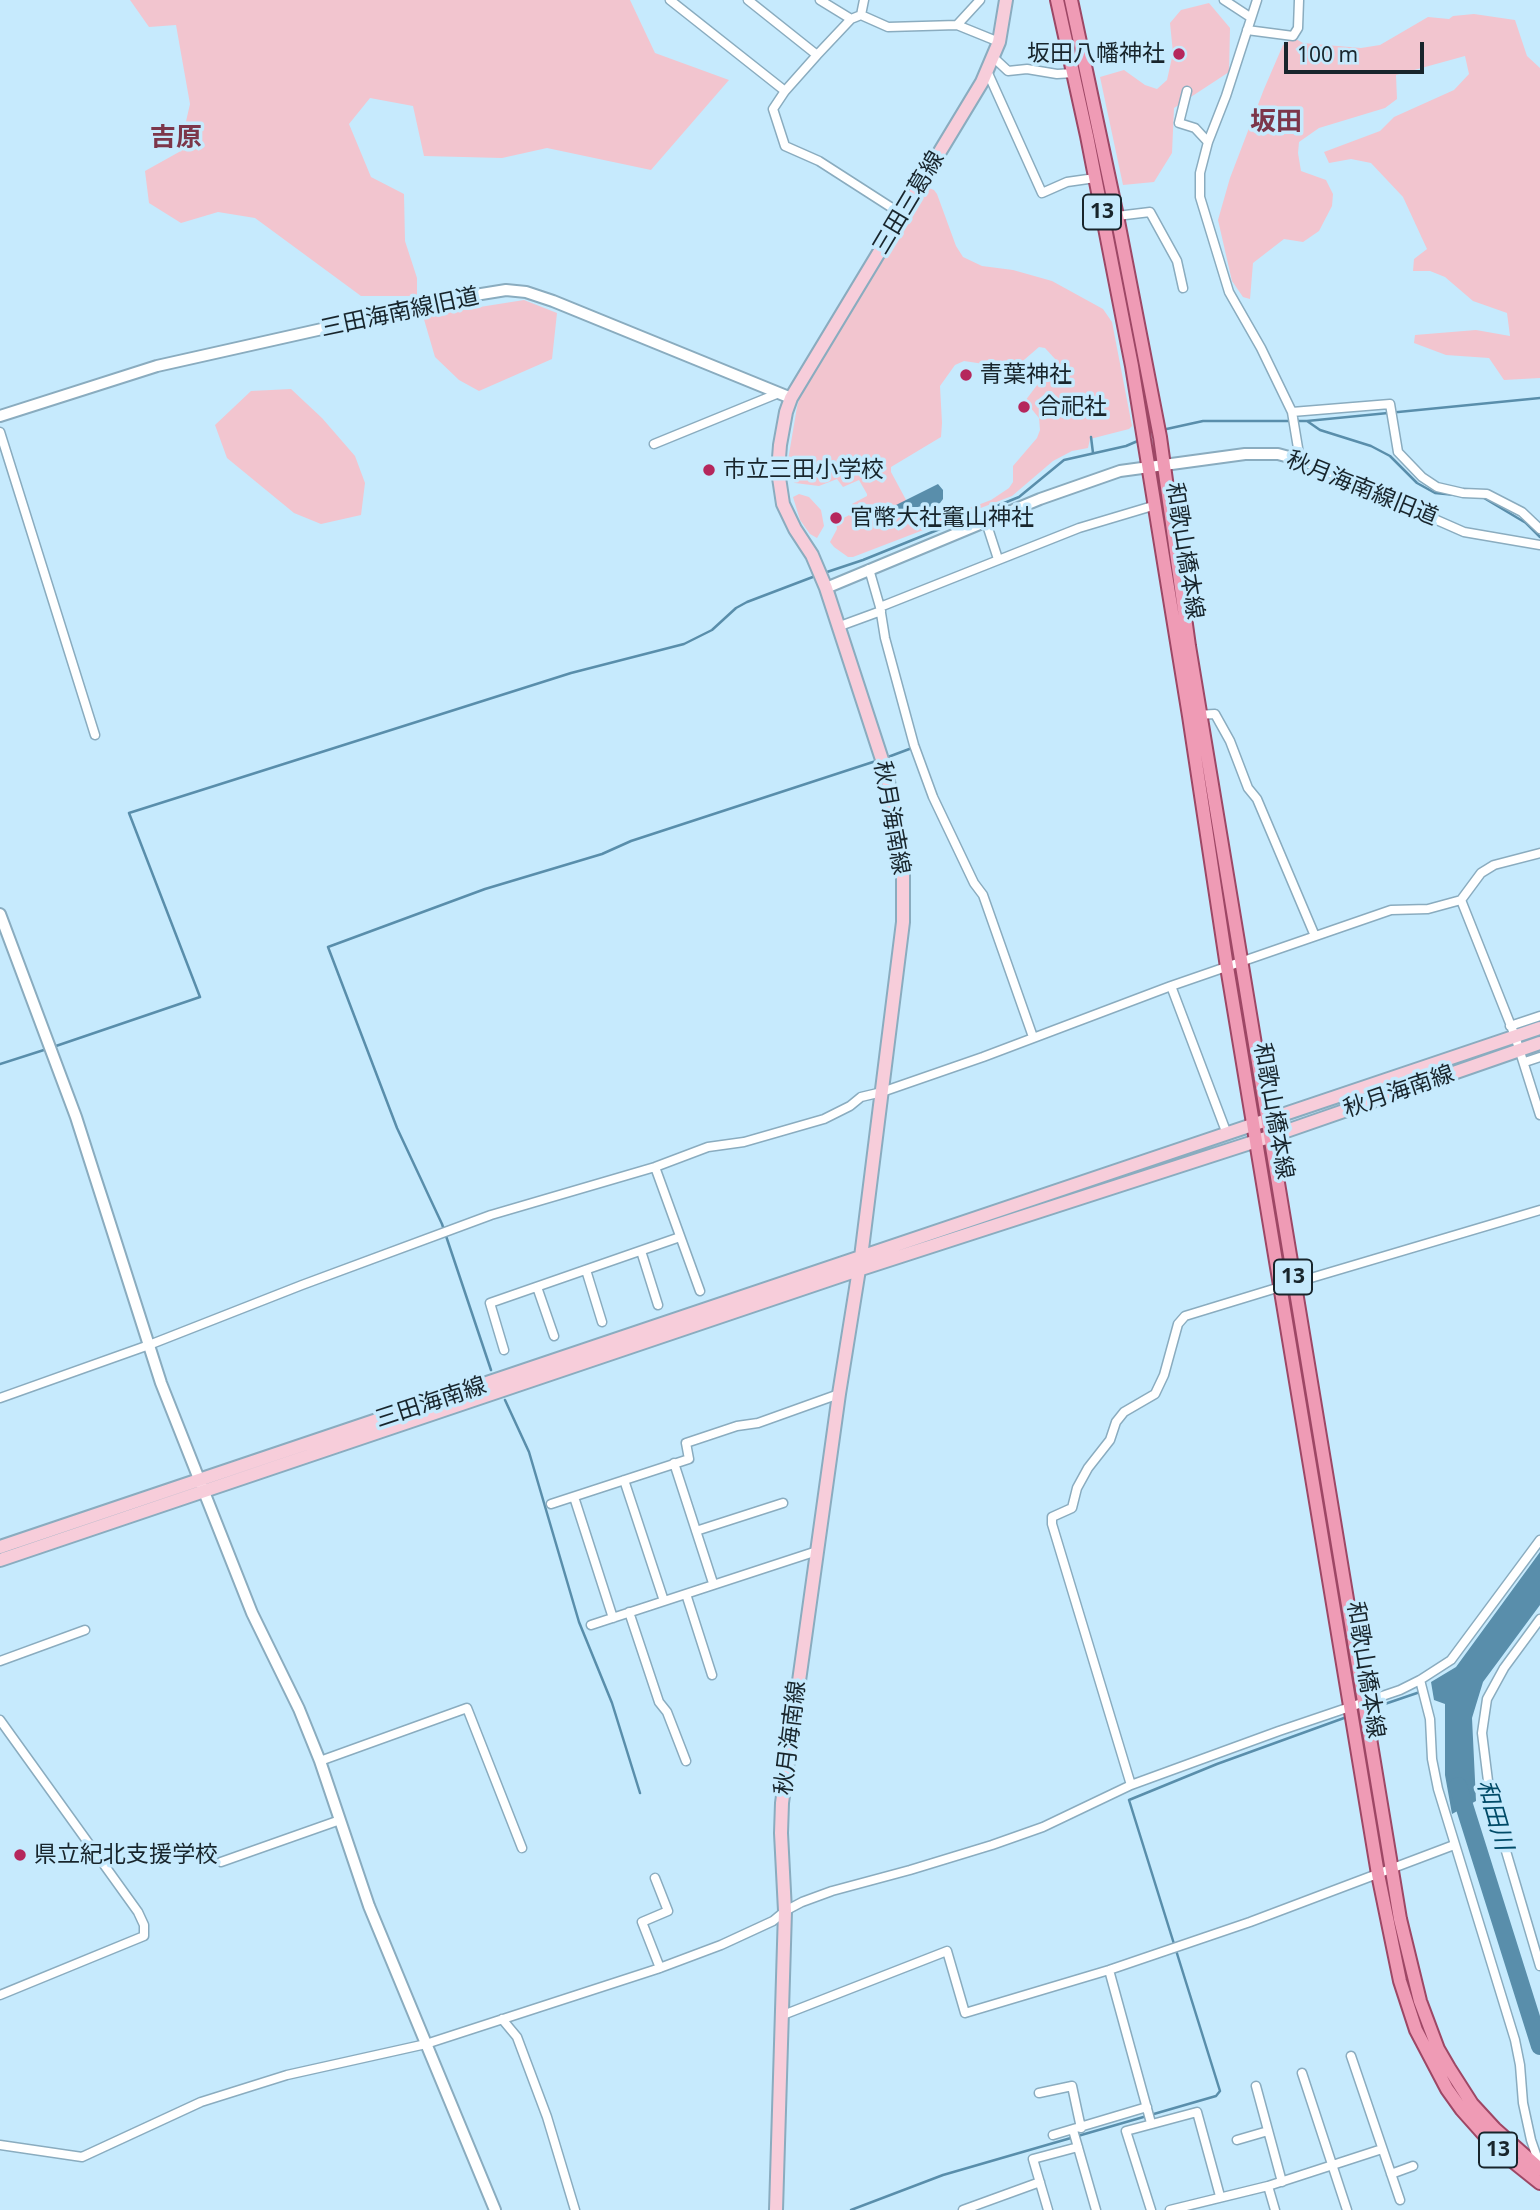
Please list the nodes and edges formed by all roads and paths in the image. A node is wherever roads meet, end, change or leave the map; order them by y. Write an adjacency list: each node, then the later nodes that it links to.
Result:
1 (670, 0): 22 (street)
2 (748, 0): 18 (street)
3 (820, 0): 14 (street)
4 (864, 0): 12 (street)
5 (980, 0): 15 (street)
6 (1006, 0): 17 (main road, 三田三葛線)
7 (1057, 0): 21 (main road, 和歌山橋本線 / 13)
8 (1072, 0): 27 (main road, 和歌山橋本線 / 13)
9 (1224, 0): 13 (street)
10 (1257, 0): 13 (street)
11 (1299, 0): 16 (street)
12 (861, 15): 14 (street); 15 (street)
13 (1251, 17): 16 (street)
14 (851, 19): 18 (street)
15 (957, 25): 17 (street)
16 (1247, 30): 24 (street)
17 (999, 42): 19 (main road, 三田三葛線)
18 (817, 55): 22 (street)
19 (993, 57): 20 (main road, 三田三葛線); 21 (street)
20 (987, 71): 25 (street); 26 (main road, 三田三葛線)
21 (1074, 73): 25 (main road, 和歌山橋本線 / 13)
22 (785, 91): 26 (street)
23 (1187, 91): 24 (street)
24 (1208, 142): 30 (street)
25 (1095, 178): 36 (main road, 和歌山橋本線 / 13)
26 (902, 215): 29 (main road, 三田三葛線)
27 (1117, 216): 28 (street); 35 (main road, 和歌山橋本線 / 13)
28 (1183, 288)
29 (785, 396): 31 (street, 三田海南線旧道); 33 (street); 43 (main road, 秋月海南線)
30 (1293, 414): 34 (street); 39 (street)
31 (0, 416)
32 (0, 432): 47 (street)
33 (654, 444)
34 (1300, 460): 35 (street, 秋月海南線旧道); 40 (street, 秋月海南線旧道)
35 (1164, 464): 36 (street, 秋月海南線旧道); 46 (main road, 和歌山橋本線 / 13)
36 (1149, 466): 37 (main road, 和歌山橋本線 / 13); 38 (street, 秋月海南線旧道)
37 (1156, 505): 41 (street); 46 (main road, 和歌山橋本線 / 13)
38 (986, 522): 41 (street); 42 (street, 秋月海南線旧道)
39 (1540, 529)
40 (1540, 545)
41 (998, 559): 44 (street)
42 (869, 569): 43 (street, 秋月海南線旧道); 44 (street)
43 (825, 584): 45 (main road, 秋月海南線)
44 (881, 609): 45 (street); 58 (street)
45 (840, 626): 62 (main road, 秋月海南線)
46 (1195, 715): 51 (street); 52 (main road, 和歌山橋本線 / 13); 53 (main road, 和歌山橋本線 / 13)
47 (94, 735)
48 (1540, 853): 49 (street)
49 (1461, 900): 51 (street); 57 (street)
50 (0, 914): 82 (street)
51 (1315, 936): 52 (street)
52 (1241, 962): 53 (street); 64 (main road, 和歌山橋本線 / 13)
53 (1227, 967): 54 (street); 65 (main road, 和歌山橋本線 / 13)
54 (1171, 986): 58 (street); 66 (street)
55 (1540, 1016): 57 (street)
56 (1540, 1028): 57 (main road, 秋月海南線)
57 (1513, 1031): 60 (street); 64 (main road, 秋月海南線)
58 (1033, 1037): 62 (street)
59 (1540, 1043): 60 (main road, 秋月海南線)
60 (1522, 1056): 61 (street); 63 (street); 67 (main road, 秋月海南線)
61 (1540, 1057)
62 (882, 1092): 69 (street); 73 (main road, 秋月海南線)
63 (1540, 1115)
64 (1269, 1119): 65 (main road, 秋月海南線); 67 (main road, 和歌山橋本線 / 13)
65 (1254, 1124): 66 (main road, 秋月海南線); 68 (main road, 和歌山橋本線 / 13)
66 (1227, 1134): 73 (main road, 秋月海南線)
67 (1272, 1136): 68 (main road, 秋月海南線); 75 (main road, 和歌山橋本線 / 13)
68 (1257, 1140): 73 (main road, 秋月海南線); 77 (main road, 和歌山橋本線 / 13)
69 (655, 1167): 71 (street); 82 (street)
70 (1540, 1209): 75 (street)
71 (681, 1237): 72 (street); 78 (street)
72 (641, 1251): 74 (street); 79 (street)
73 (860, 1263): 84 (main road, 秋月海南線); 88 (main road, 三田海南線)
74 (586, 1270): 76 (street); 80 (street)
75 (1294, 1283): 108 (main road, 和歌山橋本線 / 13)
76 (537, 1287): 81 (street); 83 (street)
77 (1280, 1287): 109 (main road, 和歌山橋本線 / 13); 113 (street)
78 (700, 1291)
79 (658, 1306)
80 (602, 1322)
81 (554, 1336)
82 (149, 1345): 85 (street); 88 (street)
83 (503, 1350)
84 (839, 1395): 86 (street); 95 (main road, 秋月海南線)
85 (0, 1398)
86 (674, 1463): 87 (street); 92 (street)
87 (624, 1480): 89 (street); 99 (street)
88 (201, 1486): 94 (main road, 三田海南線); 96 (main road, 三田海南線); 111 (street)
89 (574, 1497): 91 (street); 101 (street)
90 (783, 1503): 92 (street)
91 (551, 1504)
92 (696, 1531): 97 (street)
93 (1540, 1540): 107 (street)
94 (0, 1547)
95 (817, 1551): 97 (street); 121 (main road, 秋月海南線)
96 (0, 1560)
97 (713, 1583): 98 (street)
98 (686, 1594): 99 (street); 106 (street)
99 (664, 1601): 100 (street)
100 (629, 1612): 101 (street); 112 (street)
101 (613, 1618): 103 (street)
102 (1540, 1619): 122 (street)
103 (591, 1625)
104 (85, 1630): 105 (street)
105 (0, 1661)
106 (712, 1675)
107 (1420, 1680): 108 (street); 115 (street)
108 (1363, 1702): 109 (street); 118 (main road, 和歌山橋本線 / 13)
109 (1350, 1707): 113 (street); 119 (main road, 和歌山橋本線 / 13)
110 (0, 1720): 125 (street)
111 (320, 1761): 114 (street); 116 (street)
112 (686, 1761)
113 (1131, 1785): 121 (street)
114 (340, 1820): 117 (street); 128 (street)
115 (1454, 1845): 118 (street); 145 (street)
116 (522, 1848)
117 (221, 1862)
118 (1391, 1869): 119 (street); 134 (main road, 和歌山橋本線 / 13)
119 (1378, 1874): 124 (street); 134 (main road, 和歌山橋本線 / 13)
120 (655, 1878): 123 (street)
121 (785, 1911): 123 (street); 126 (main road, 秋月海南線)
122 (1540, 1966)
123 (660, 1968): 127 (street)
124 (1109, 1970): 126 (street); 133 (street)
125 (0, 1995)
126 (783, 2015): 155 (main road, 秋月海南線)
127 (502, 2019): 128 (street); 154 (street)
128 (426, 2044): 140 (street); 153 (street)
129 (1351, 2056): 142 (street)
130 (1301, 2073): 143 (street)
131 (1256, 2086): 137 (street)
132 (1039, 2093): 136 (street)
133 (1147, 2107): 135 (street); 136 (street)
134 (1467, 2107): 145 (main road, 和歌山橋本線 / 13); 149 (main road, 和歌山橋本線 / 13)
135 (1151, 2123): 151 (street); 159 (street)
136 (1077, 2129): 138 (street); 141 (street)
137 (1268, 2132): 139 (street); 148 (street)
138 (1053, 2135)
139 (1237, 2140)
140 (0, 2145)
141 (1078, 2147): 147 (street); 158 (street)
142 (1382, 2149): 143 (street); 146 (street)
143 (1333, 2165): 148 (street); 162 (street)
144 (1413, 2166): 146 (street)
145 (1540, 2168)
146 (1391, 2174): 152 (street)
147 (1040, 2182): 156 (street); 157 (street)
148 (1282, 2182): 150 (street)
149 (1540, 2183)
150 (1268, 2186): 151 (street); 161 (street)
151 (1220, 2196): 160 (street)
152 (1400, 2200)
153 (495, 2210)
154 (575, 2210)
155 (776, 2210)
156 (963, 2210)
157 (1048, 2210)
158 (1096, 2210)
159 (1150, 2210)
160 (1170, 2210)
161 (1275, 2210)
162 (1347, 2210)

